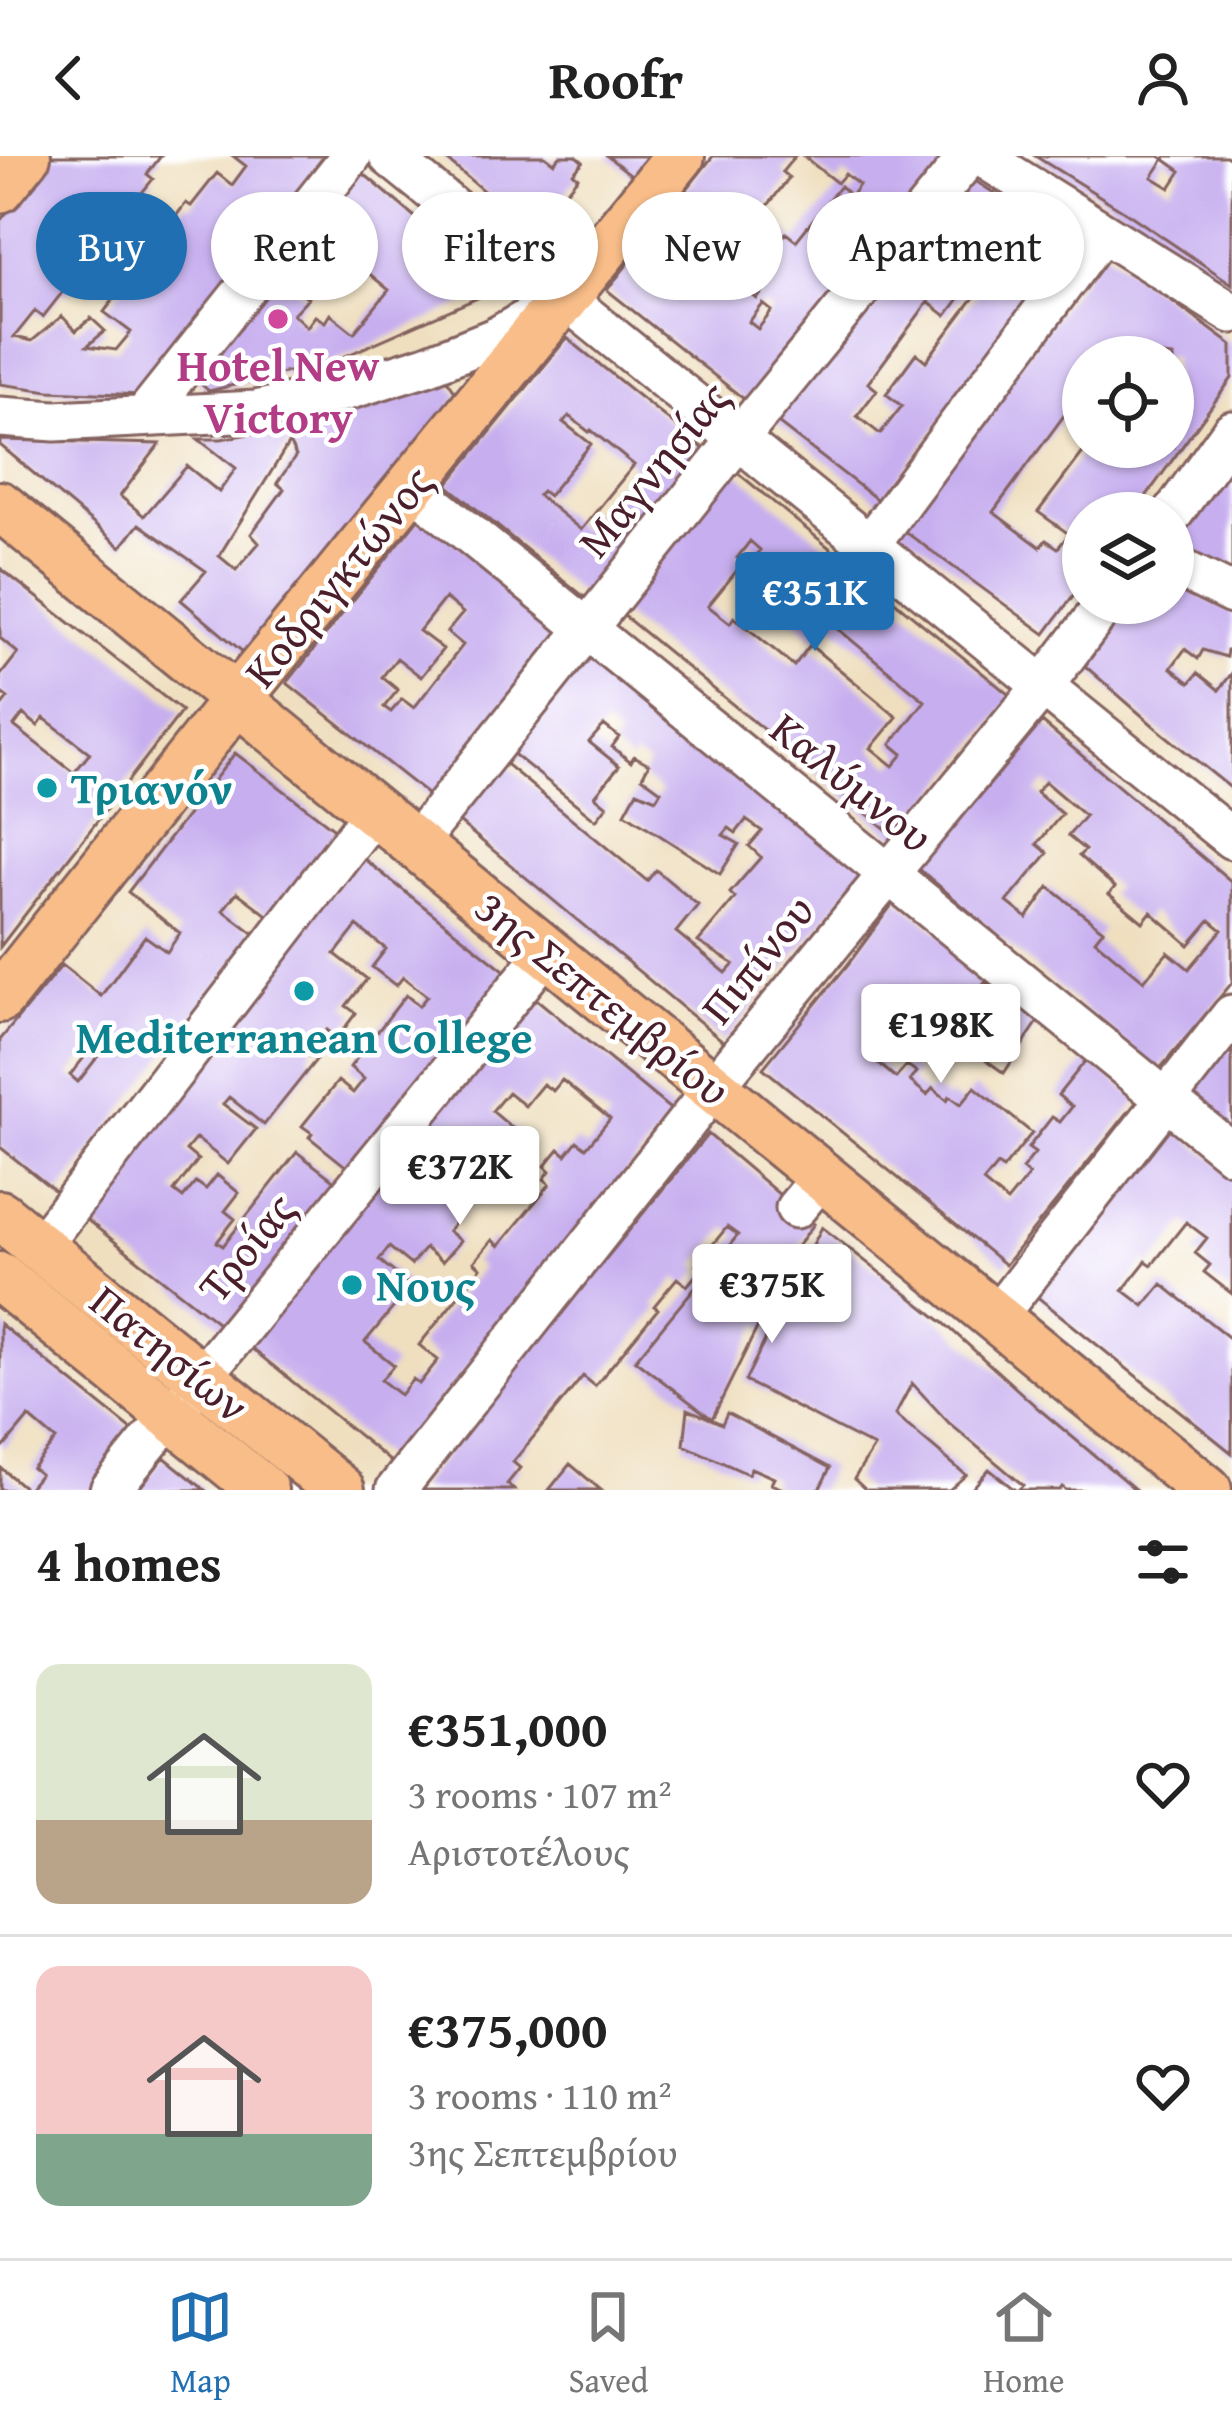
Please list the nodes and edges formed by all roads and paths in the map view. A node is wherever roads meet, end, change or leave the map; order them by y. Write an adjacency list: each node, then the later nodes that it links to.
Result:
1 (26, 156): 7 (main road)
2 (351, 156): 15 (street)
3 (389, 156): 8 (street)
4 (680, 156): 10 (main road, Κοδριγκτώνος)
5 (969, 156): 18 (street, Μαγνησίας)
6 (981, 156): 9 (street)
7 (0, 188)
8 (433, 192)
9 (1102, 232): 14 (street); 22 (street)
10 (598, 256)
11 (561, 300): 15 (street)
12 (562, 300): 19 (main road, Κοδριγκτώνος)
13 (566, 300): 18 (street)
14 (1232, 313)
15 (144, 416): 16 (street)
16 (0, 417)
17 (1232, 431): 20 (street)
18 (738, 439): 22 (street); 26 (street, Μαγνησίας)
19 (411, 486): 26 (street, Καλύμνου); 28 (main road, Κοδριγκτώνος)
20 (1188, 492)
21 (3, 514): 28 (main road, 3ης Σεπτεμβρίου)
22 (869, 545): 27 (street)
23 (1194, 575): 24 (street)
24 (1232, 594)
25 (1090, 624): 27 (street, Πιπίνου)
26 (586, 628): 31 (street, Μαγνησίας); 32 (street, Καλύμνου)
27 (1042, 686): 30 (street); 32 (street, Πιπίνου)
28 (237, 699): 29 (main road, 3ης Σεπτεμβρίου); 34 (main road, Κοδριγκτώνος)
29 (374, 812): 31 (main road, 3ης Σεπτεμβρίου); 40 (street)
30 (1232, 839)
31 (415, 844): 33 (main road, 3ης Σεπτεμβρίου)
32 (889, 874): 36 (street, Πιπίνου); 37 (street, Καλύμνου)
33 (547, 952): 36 (main road, 3ης Σεπτεμβρίου); 43 (street, Τροίας)
34 (0, 998)
35 (1232, 1016): 37 (street)
36 (714, 1088): 42 (main road, 3ης Σεπτεμβρίου); 48 (street, Πιπίνου)
37 (1166, 1100): 38 (street, Καλύμνου); 42 (street)
38 (1232, 1153)
39 (0, 1215): 40 (main road, Πατησίων)
40 (39, 1246): 43 (main road, Πατησίων)
41 (0, 1277): 44 (main road, Πατησίων)
42 (995, 1318): 49 (main road, 3ης Σεπτεμβρίου)
43 (201, 1378): 44 (street, Τροίας); 47 (main road, Πατησίων)
44 (170, 1416): 45 (street, Τροίας); 46 (main road, Πατησίων)
45 (110, 1490)
46 (263, 1490)
47 (340, 1490)
48 (396, 1490)
49 (1207, 1490)

